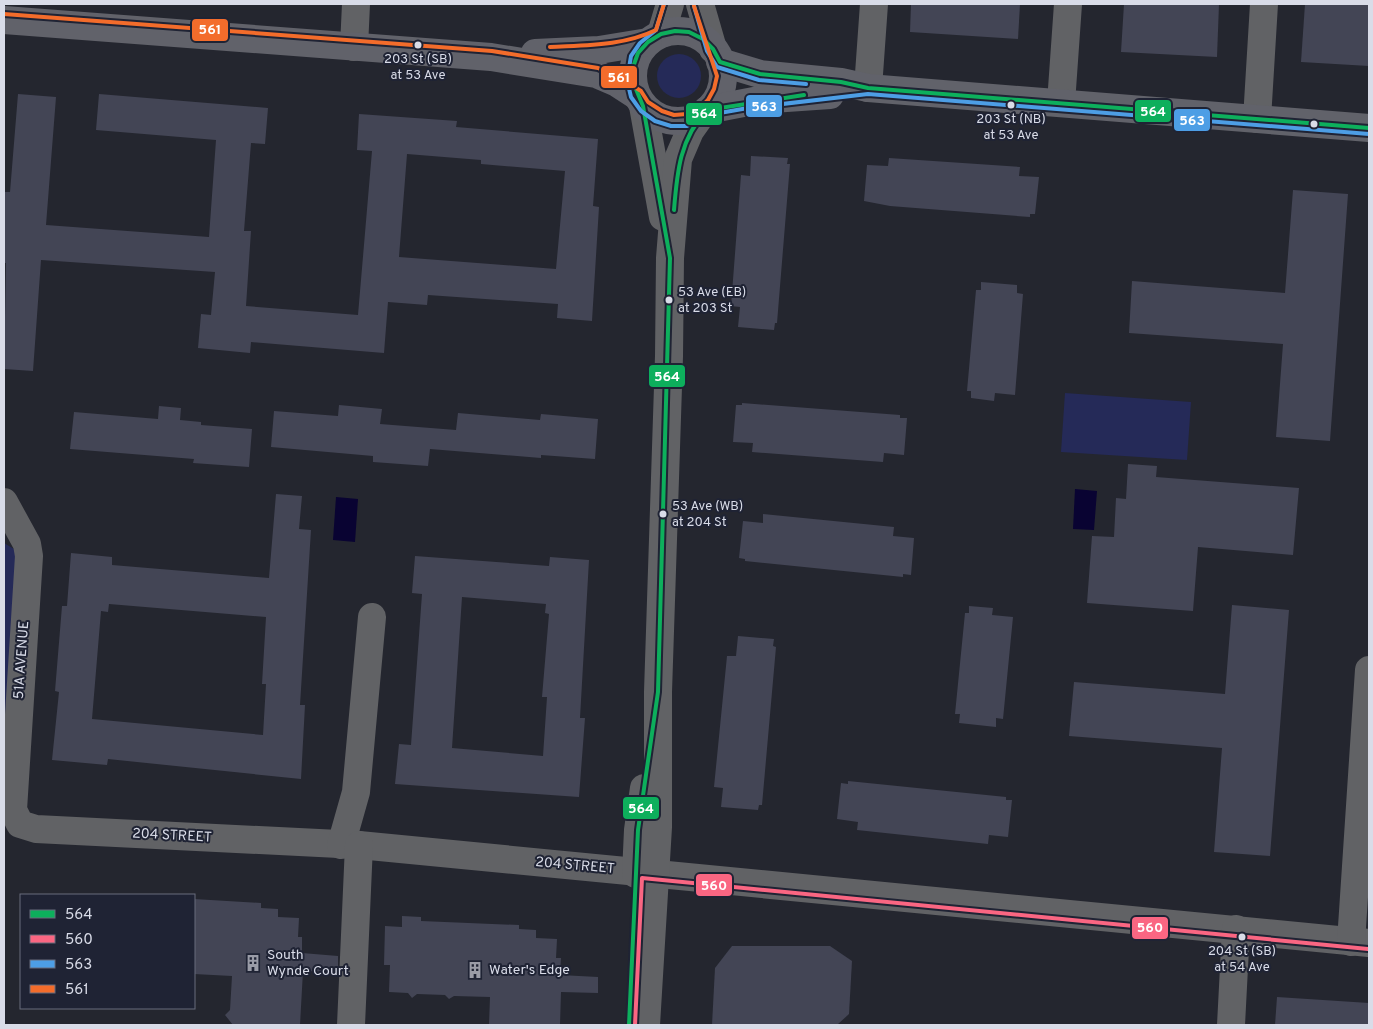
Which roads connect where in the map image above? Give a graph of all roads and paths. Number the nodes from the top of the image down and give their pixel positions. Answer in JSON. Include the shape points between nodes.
{"nodes":[{"id":1,"x":356,"y":4,"type":"edge"},
{"id":2,"x":670,"y":4,"type":"edge"},
{"id":3,"x":700,"y":4,"type":"edge"},
{"id":4,"x":874,"y":4,"type":"edge"},
{"id":5,"x":1068,"y":4,"type":"edge"},
{"id":6,"x":1264,"y":4,"type":"edge"},
{"id":7,"x":4,"y":20,"type":"edge"},
{"id":8,"x":654,"y":38,"type":"junction"},
{"id":9,"x":354,"y":47,"type":"junction"},
{"id":10,"x":717,"y":55,"type":"junction"},
{"id":11,"x":491,"y":57,"type":"junction"},
{"id":12,"x":868,"y":88,"type":"junction"},
{"id":13,"x":640,"y":101,"type":"junction"},
{"id":14,"x":1061,"y":103,"type":"junction"},
{"id":15,"x":704,"y":112,"type":"junction"},
{"id":16,"x":1257,"y":119,"type":"junction"},
{"id":17,"x":1369,"y":128,"type":"edge"},
{"id":18,"x":670,"y":258,"type":"junction"},
{"id":19,"x":4,"y":502,"type":"edge"},
{"id":20,"x":372,"y":618,"type":"dead end"},
{"id":21,"x":1369,"y":670,"type":"edge"},
{"id":22,"x":658,"y":692,"type":"junction"},
{"id":23,"x":20,"y":824,"type":"joint"},
{"id":24,"x":350,"y":845,"type":"junction"},
{"id":25,"x":646,"y":872,"type":"junction"},
{"id":26,"x":1236,"y":929,"type":"junction"},
{"id":27,"x":1360,"y":942,"type":"edge"},
{"id":28,"x":351,"y":1025,"type":"edge"},
{"id":29,"x":629,"y":1025,"type":"edge"},
{"id":30,"x":646,"y":1025,"type":"edge"},
{"id":31,"x":1231,"y":1025,"type":"edge"}],
"edges":[{"from":1,"to":9,"type":"street"},
{"from":2,"to":8,"type":"street"},
{"from":3,"to":10,"type":"street"},
{"from":4,"to":12,"type":"street"},
{"from":5,"to":14,"type":"street"},
{"from":6,"to":16,"type":"street"},
{"from":7,"to":9,"type":"main road"},
{"from":8,"to":10,"type":"main road","via":[[675,31],[690,32],[703,38]]},
{"from":8,"to":11,"type":"main road","via":[[599,50]]},
{"from":8,"to":13,"type":"main road","via":[[638,53],[633,67],[633,82]]},
{"from":9,"to":11,"type":"main road"},
{"from":10,"to":12,"type":"main road","via":[[760,74]]},
{"from":10,"to":15,"type":"main road","via":[[723,76],[720,91]]},
{"from":11,"to":13,"type":"main road","via":[[596,74],[617,83]]},
{"from":12,"to":14,"type":"main road"},
{"from":12,"to":15,"type":"main road","via":[[842,94],[801,95]]},
{"from":13,"to":15,"type":"main road","via":[[659,117],[673,121],[688,120]]},
{"from":13,"to":18,"type":"street"},
{"from":14,"to":16,"type":"main road"},
{"from":15,"to":18,"type":"street","via":[[690,131],[678,159]]},
{"from":16,"to":17,"type":"main road"},
{"from":18,"to":22,"type":"street"},
{"from":19,"to":23,"type":"street","name":"51A AVENUE","via":[[27,544],[29,556],[13,797],[13,810]]},
{"from":20,"to":24,"type":"street"},
{"from":21,"to":27,"type":"street"},
{"from":22,"to":25,"type":"street","via":[[658,827]]},
{"from":22,"to":25,"type":"street","via":[[638,830]]},
{"from":23,"to":24,"type":"street","name":"204 STREET","via":[[36,830]]},
{"from":24,"to":25,"type":"street","name":"204 STREET"},
{"from":24,"to":28,"type":"street"},
{"from":25,"to":26,"type":"street","name":"204 STREET"},
{"from":25,"to":29,"type":"street"},
{"from":25,"to":30,"type":"street"},
{"from":26,"to":27,"type":"street","name":"204 STREET"},
{"from":26,"to":31,"type":"street"}]}
